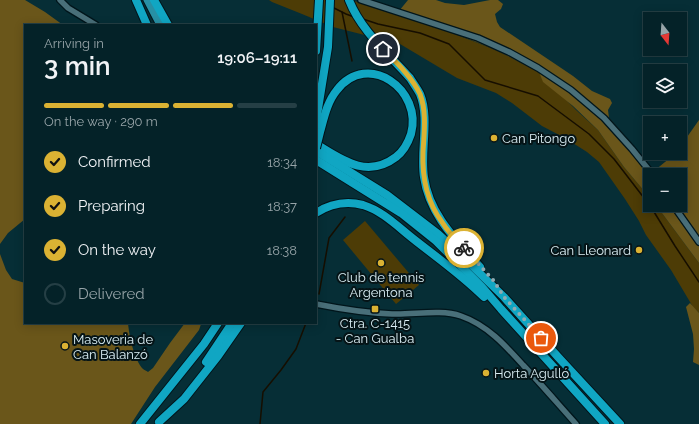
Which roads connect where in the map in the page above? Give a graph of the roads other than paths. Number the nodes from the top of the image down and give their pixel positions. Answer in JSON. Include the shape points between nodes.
{"nodes":[{"id":1,"x":60,"y":0,"type":"edge"},
{"id":2,"x":136,"y":0,"type":"edge"},
{"id":3,"x":147,"y":0,"type":"edge"},
{"id":4,"x":153,"y":0,"type":"edge"},
{"id":5,"x":319,"y":0,"type":"edge"},
{"id":6,"x":330,"y":0,"type":"edge"},
{"id":7,"x":349,"y":0,"type":"edge"},
{"id":8,"x":361,"y":0,"type":"edge"},
{"id":9,"x":94,"y":24,"type":"edge"},
{"id":10,"x":147,"y":24,"type":"edge"},
{"id":11,"x":159,"y":24,"type":"edge"},
{"id":12,"x":164,"y":24,"type":"edge"},
{"id":13,"x":167,"y":24,"type":"edge"},
{"id":14,"x":317,"y":33,"type":"edge"},
{"id":15,"x":317,"y":115,"type":"edge"},
{"id":16,"x":317,"y":144,"type":"edge"},
{"id":17,"x":317,"y":145,"type":"edge"},
{"id":18,"x":317,"y":153,"type":"edge"},
{"id":19,"x":317,"y":161,"type":"edge"},
{"id":20,"x":647,"y":168,"type":"edge"},
{"id":21,"x":317,"y":212,"type":"edge"},
{"id":22,"x":678,"y":212,"type":"edge"},
{"id":23,"x":699,"y":242,"type":"edge"},
{"id":24,"x":504,"y":297,"type":"junction"},
{"id":25,"x":317,"y":304,"type":"edge"},
{"id":26,"x":501,"y":309,"type":"junction"},
{"id":27,"x":211,"y":324,"type":"edge"},
{"id":28,"x":217,"y":324,"type":"edge"},
{"id":29,"x":231,"y":324,"type":"edge"},
{"id":30,"x":241,"y":324,"type":"edge"},
{"id":31,"x":158,"y":423,"type":"edge"},
{"id":32,"x":140,"y":424,"type":"edge"},
{"id":33,"x":576,"y":424,"type":"edge"},
{"id":34,"x":605,"y":424,"type":"edge"},
{"id":35,"x":620,"y":424,"type":"edge"}],
"edges":[{"from":1,"to":9,"type":"street"},
{"from":2,"to":10,"type":"highway"},
{"from":3,"to":11,"type":"main road"},
{"from":4,"to":12,"type":"highway"},
{"from":4,"to":13,"type":"highway"},
{"from":5,"to":14,"type":"highway"},
{"from":6,"to":15,"type":"highway","via":[[328,47]]},
{"from":7,"to":24,"type":"highway","via":[[365,28],[410,78],[420,95],[424,126],[424,177],[436,214],[448,231],[494,281]]},
{"from":8,"to":20,"type":"street","via":[[478,38],[538,68],[571,90],[604,118]]},
{"from":16,"to":17,"type":"highway","bridge":true,"via":[[330,101],[336,90],[355,76],[376,74],[386,78],[395,83],[408,100],[413,121],[410,139],[401,153],[385,165],[359,166]]},
{"from":18,"to":24,"type":"highway","via":[[387,195],[430,227]]},
{"from":19,"to":26,"type":"highway","via":[[377,197],[436,241]]},
{"from":21,"to":26,"type":"highway","via":[[335,204],[344,203],[376,210]]},
{"from":22,"to":23,"type":"street"},
{"from":24,"to":35,"type":"highway"},
{"from":25,"to":33,"type":"street","via":[[391,314],[448,314],[477,323],[509,350]]},
{"from":26,"to":34,"type":"highway"},
{"from":27,"to":32,"type":"highway"},
{"from":28,"to":32,"type":"highway"},
{"from":29,"to":31,"type":"highway","via":[[181,396]]},
{"from":30,"to":31,"type":"highway","via":[[184,399]]}]}
